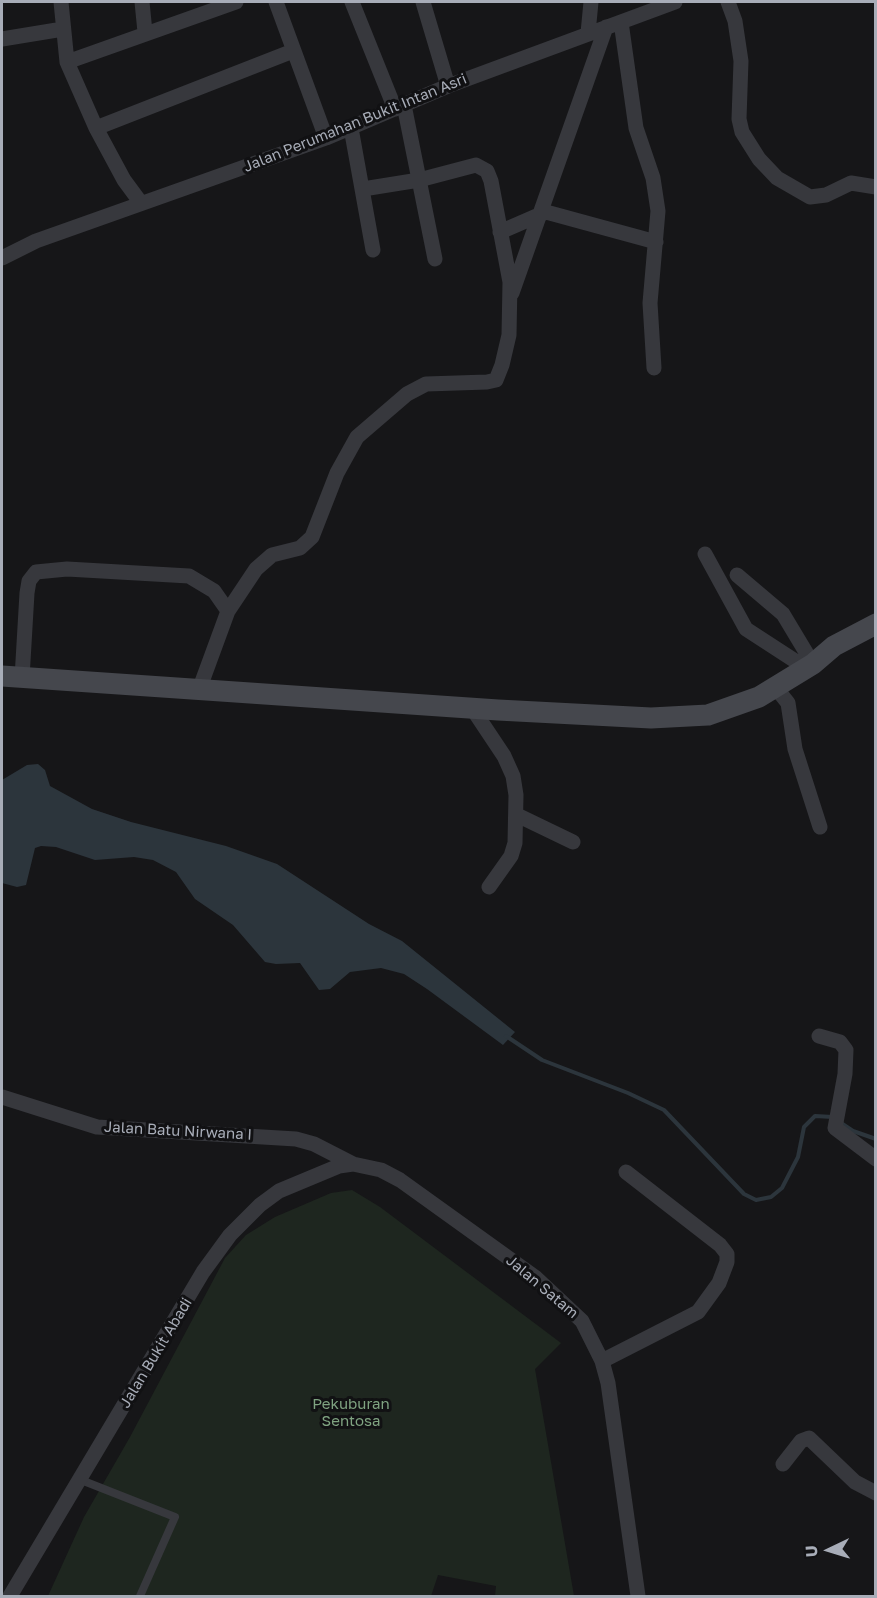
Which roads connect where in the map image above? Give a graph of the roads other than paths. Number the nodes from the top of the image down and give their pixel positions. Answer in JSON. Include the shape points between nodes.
{"nodes":[{"id":1,"x":61,"y":2,"type":"edge"},
{"id":2,"x":142,"y":2,"type":"edge"},
{"id":3,"x":236,"y":2,"type":"edge"},
{"id":4,"x":276,"y":2,"type":"edge"},
{"id":5,"x":352,"y":2,"type":"edge"},
{"id":6,"x":591,"y":2,"type":"edge"},
{"id":7,"x":675,"y":2,"type":"edge"},
{"id":8,"x":728,"y":2,"type":"edge"},
{"id":9,"x":427,"y":3,"type":"edge"},
{"id":10,"x":613,"y":25,"type":"junction"},
{"id":11,"x":63,"y":28,"type":"junction"},
{"id":12,"x":145,"y":32,"type":"junction"},
{"id":13,"x":588,"y":33,"type":"junction"},
{"id":14,"x":2,"y":39,"type":"edge"},
{"id":15,"x":293,"y":51,"type":"junction"},
{"id":16,"x":67,"y":62,"type":"junction"},
{"id":17,"x":448,"y":86,"type":"junction"},
{"id":18,"x":400,"y":107,"type":"junction"},
{"id":19,"x":96,"y":128,"type":"junction"},
{"id":20,"x":351,"y":128,"type":"junction"},
{"id":21,"x":326,"y":138,"type":"junction"},
{"id":22,"x":419,"y":180,"type":"junction"},
{"id":23,"x":876,"y":187,"type":"edge"},
{"id":24,"x":363,"y":189,"type":"junction"},
{"id":25,"x":141,"y":203,"type":"junction"},
{"id":26,"x":538,"y":215,"type":"junction"},
{"id":27,"x":500,"y":232,"type":"junction"},
{"id":28,"x":656,"y":242,"type":"junction"},
{"id":29,"x":373,"y":250,"type":"dead end"},
{"id":30,"x":2,"y":258,"type":"edge"},
{"id":31,"x":435,"y":259,"type":"dead end"},
{"id":32,"x":510,"y":301,"type":"junction"},
{"id":33,"x":654,"y":368,"type":"dead end"},
{"id":34,"x":705,"y":554,"type":"dead end"},
{"id":35,"x":737,"y":575,"type":"dead end"},
{"id":36,"x":228,"y":611,"type":"junction"},
{"id":37,"x":876,"y":624,"type":"edge"},
{"id":38,"x":809,"y":666,"type":"junction"},
{"id":39,"x":12,"y":677,"type":"edge"},
{"id":40,"x":199,"y":690,"type":"junction"},
{"id":41,"x":770,"y":690,"type":"junction"},
{"id":42,"x":472,"y":708,"type":"junction"},
{"id":43,"x":517,"y":815,"type":"junction"},
{"id":44,"x":820,"y":827,"type":"dead end"},
{"id":45,"x":573,"y":842,"type":"dead end"},
{"id":46,"x":489,"y":887,"type":"dead end"},
{"id":47,"x":819,"y":1036,"type":"dead end"},
{"id":48,"x":2,"y":1097,"type":"edge"},
{"id":49,"x":876,"y":1159,"type":"edge"},
{"id":50,"x":353,"y":1164,"type":"junction"},
{"id":51,"x":626,"y":1172,"type":"dead end"},
{"id":52,"x":602,"y":1361,"type":"junction"},
{"id":53,"x":783,"y":1464,"type":"dead end"},
{"id":54,"x":81,"y":1480,"type":"junction"},
{"id":55,"x":876,"y":1493,"type":"edge"},
{"id":56,"x":2,"y":1591,"type":"edge"},
{"id":57,"x":10,"y":1596,"type":"edge"},
{"id":58,"x":140,"y":1596,"type":"edge"},
{"id":59,"x":638,"y":1596,"type":"edge"}],
"edges":[{"from":1,"to":11,"type":"street"},
{"from":2,"to":12,"type":"street"},
{"from":3,"to":12,"type":"street"},
{"from":4,"to":15,"type":"street"},
{"from":5,"to":18,"type":"street"},
{"from":6,"to":13,"type":"street"},
{"from":7,"to":10,"type":"street","name":"Jalan Perumahan Bukit Intan Asri"},
{"from":8,"to":23,"type":"street","via":[[741,61],[739,119],[742,132],[759,159],[777,178],[810,197],[826,195],[851,183]]},
{"from":9,"to":17,"type":"street"},
{"from":10,"to":13,"type":"street","name":"Jalan Perumahan Bukit Intan Asri"},
{"from":10,"to":26,"type":"street"},
{"from":10,"to":28,"type":"street","via":[[636,128],[657,196]]},
{"from":11,"to":14,"type":"street"},
{"from":11,"to":16,"type":"street"},
{"from":12,"to":16,"type":"street"},
{"from":13,"to":17,"type":"street","name":"Jalan Perumahan Bukit Intan Asri"},
{"from":15,"to":19,"type":"street"},
{"from":15,"to":21,"type":"street"},
{"from":16,"to":19,"type":"street"},
{"from":17,"to":18,"type":"street","name":"Jalan Perumahan Bukit Intan Asri"},
{"from":18,"to":20,"type":"street","name":"Jalan Perumahan Bukit Intan Asri"},
{"from":18,"to":22,"type":"street"},
{"from":19,"to":25,"type":"street"},
{"from":20,"to":21,"type":"street","name":"Jalan Perumahan Bukit Intan Asri"},
{"from":20,"to":24,"type":"street"},
{"from":21,"to":25,"type":"street","name":"Jalan Perumahan Bukit Intan Asri"},
{"from":22,"to":24,"type":"street"},
{"from":22,"to":27,"type":"street","via":[[476,165],[484,168],[491,181]]},
{"from":22,"to":31,"type":"street"},
{"from":24,"to":29,"type":"street"},
{"from":25,"to":30,"type":"street","name":"Jalan Perumahan Bukit Intan Asri","via":[[36,241]]},
{"from":26,"to":27,"type":"street"},
{"from":26,"to":28,"type":"street","via":[[550,212]]},
{"from":26,"to":32,"type":"street"},
{"from":27,"to":32,"type":"street"},
{"from":28,"to":33,"type":"street","via":[[650,303]]},
{"from":32,"to":36,"type":"street","via":[[509,335],[496,380],[426,384],[406,394],[357,437],[337,473],[312,537],[300,548],[272,555],[256,569]]},
{"from":34,"to":38,"type":"street","via":[[746,629]]},
{"from":35,"to":38,"type":"street","via":[[783,614]]},
{"from":36,"to":39,"type":"street","via":[[214,591],[189,576],[67,569],[36,572],[29,581]]},
{"from":36,"to":40,"type":"street"},
{"from":37,"to":38,"type":"street","via":[[834,646]]},
{"from":38,"to":41,"type":"street"},
{"from":39,"to":40,"type":"street"},
{"from":40,"to":42,"type":"street"},
{"from":41,"to":42,"type":"street","via":[[708,715],[651,718]]},
{"from":41,"to":44,"type":"street","via":[[780,693],[789,703],[795,749]]},
{"from":42,"to":43,"type":"street","via":[[513,776]]},
{"from":43,"to":45,"type":"street"},
{"from":43,"to":46,"type":"street","via":[[511,856]]},
{"from":47,"to":49,"type":"street","via":[[845,1047],[845,1074],[837,1116],[840,1133]]},
{"from":48,"to":50,"type":"street","name":"Jalan Batu Nirwana I","via":[[97,1127],[296,1139]]},
{"from":50,"to":52,"type":"street","name":"Jalan Satam","via":[[381,1170],[400,1180],[535,1277],[582,1321]]},
{"from":50,"to":54,"type":"street","name":"Jalan Bukit Abadi","via":[[279,1191],[230,1235],[203,1272]]},
{"from":51,"to":52,"type":"street","via":[[720,1245],[727,1254],[727,1262],[719,1283],[698,1312]]},
{"from":52,"to":59,"type":"street","name":"Jalan Satam","via":[[609,1383]]},
{"from":53,"to":55,"type":"street","via":[[801,1442],[810,1438],[855,1482]]},
{"from":54,"to":57,"type":"street","name":"Jalan Bukit Abadi"},
{"from":54,"to":58,"type":"lane","via":[[175,1517]]},
{"from":56,"to":57,"type":"street"}]}
